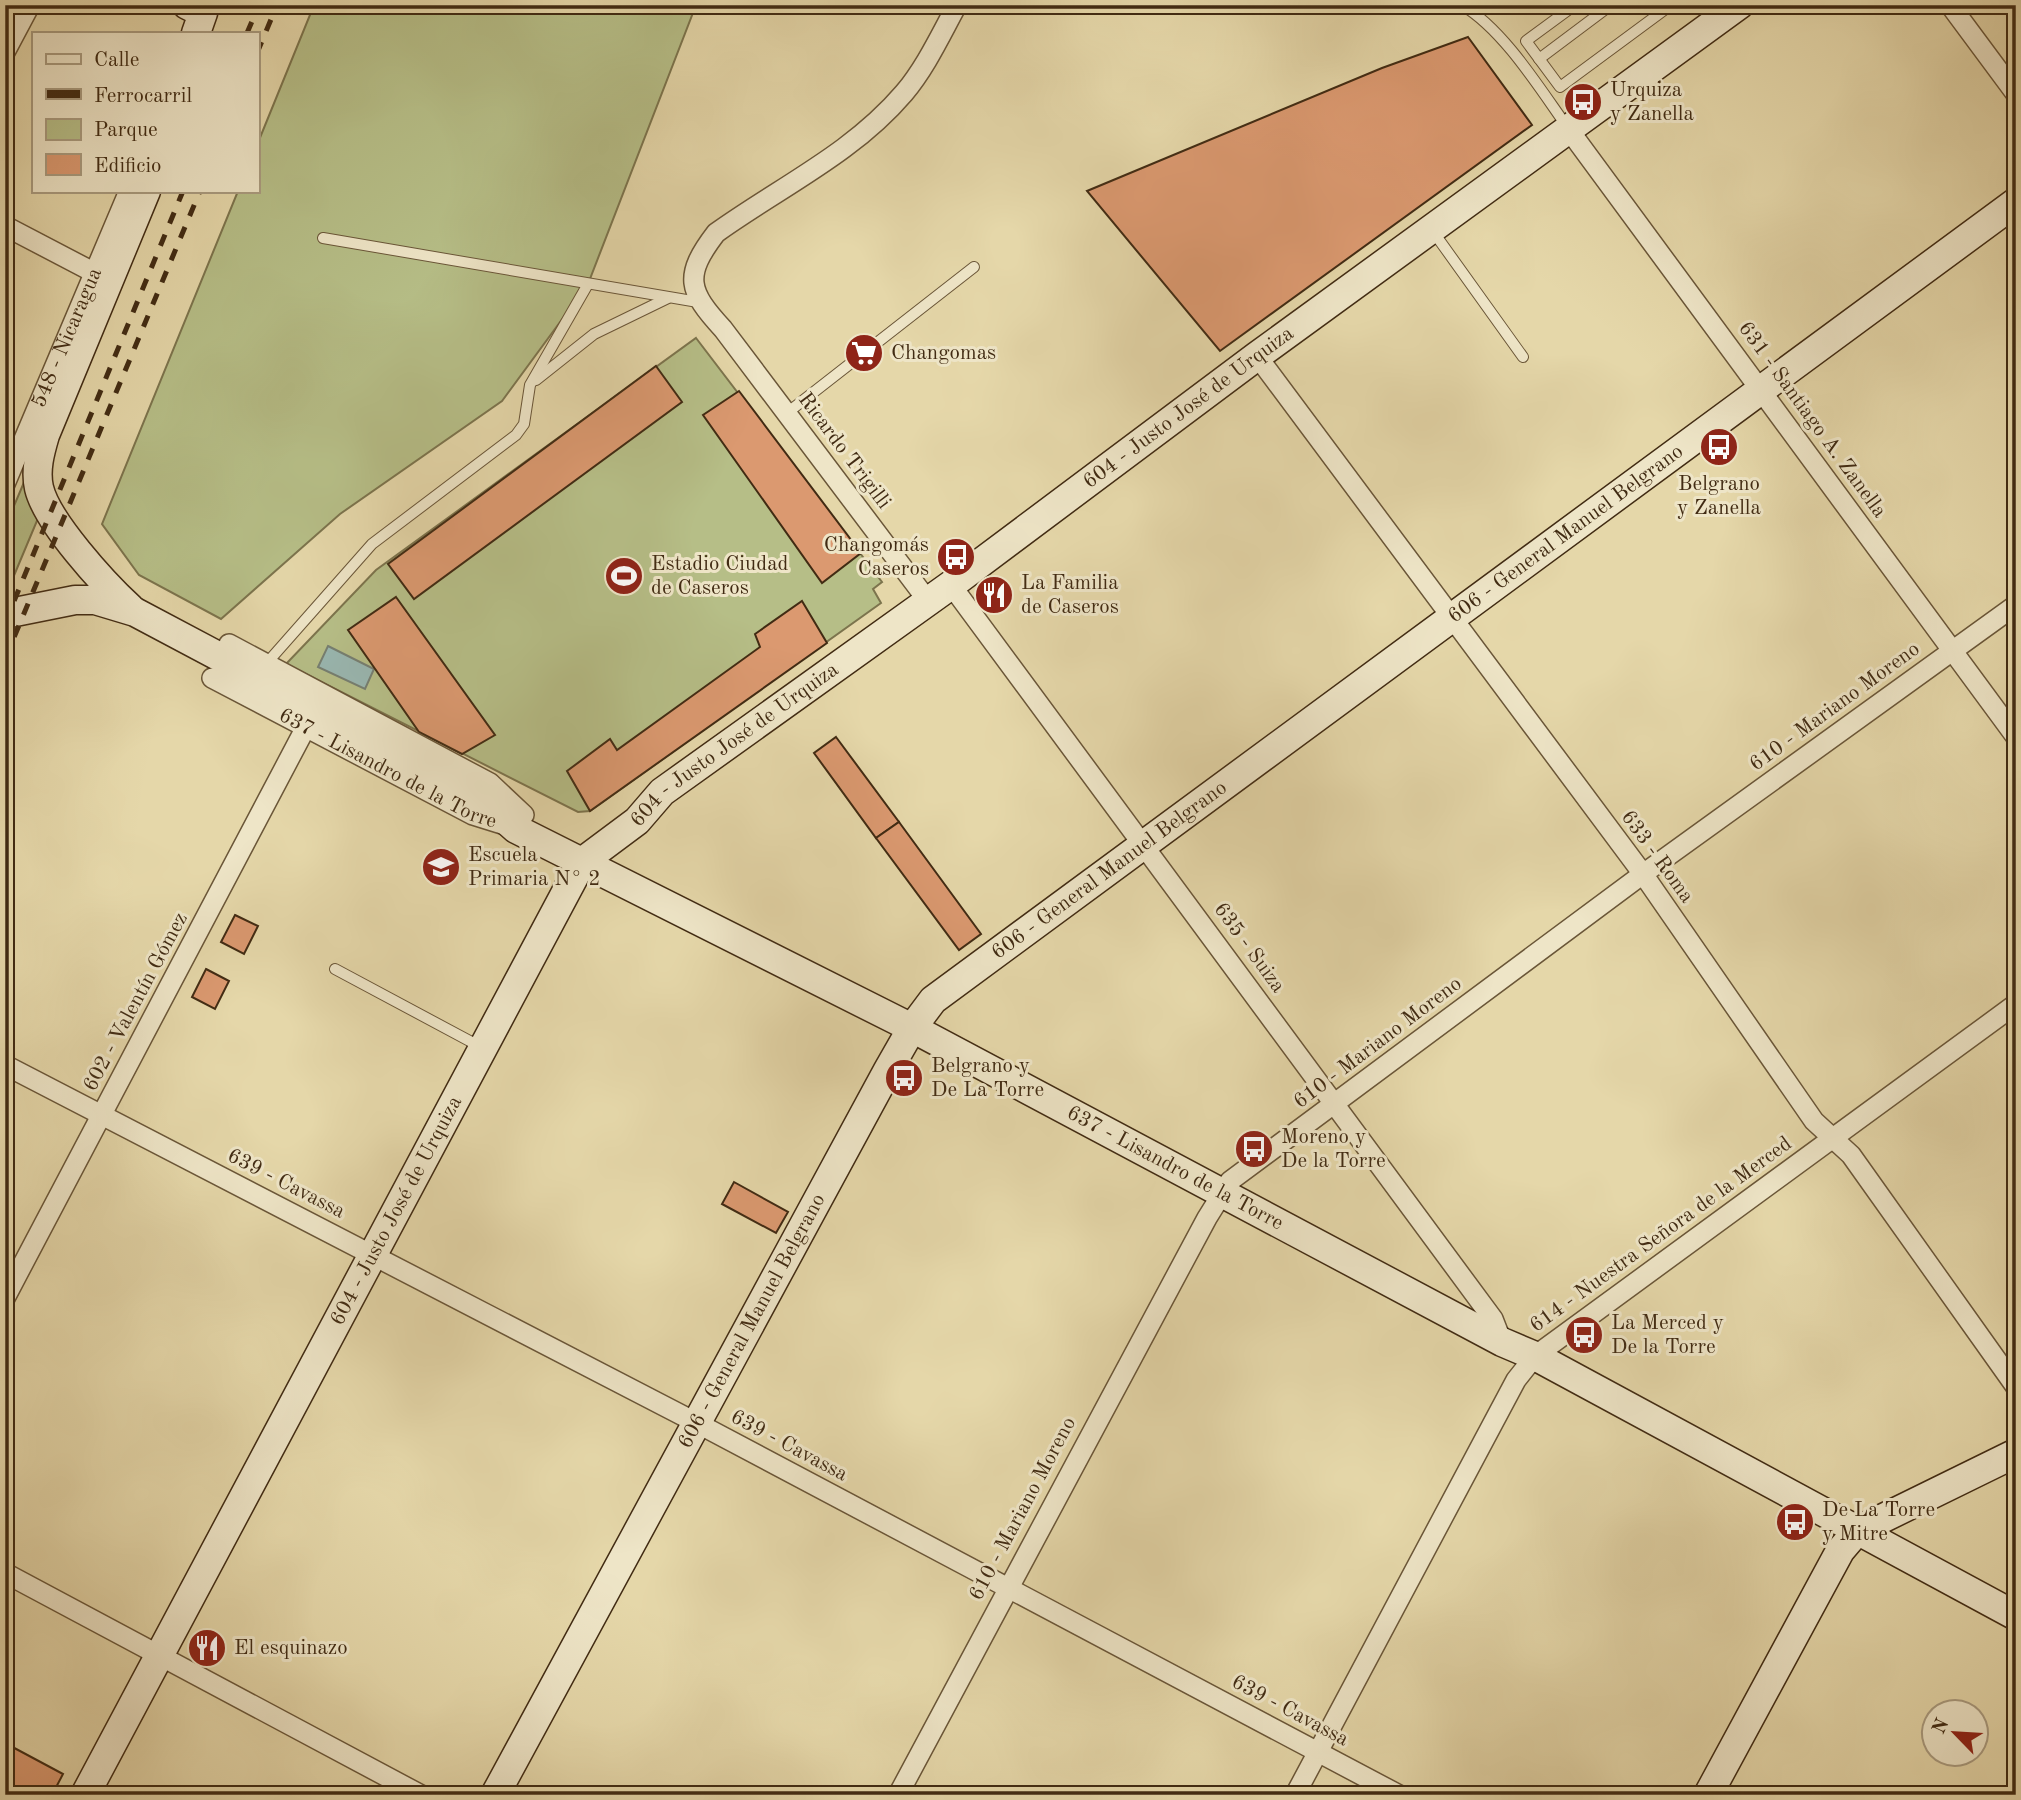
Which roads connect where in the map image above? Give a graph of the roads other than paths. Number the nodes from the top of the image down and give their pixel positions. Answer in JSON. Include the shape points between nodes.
{"nodes":[{"id":1,"x":30,"y":5,"type":"edge"},
{"id":2,"x":957,"y":5,"type":"edge"},
{"id":3,"x":1462,"y":5,"type":"edge"},
{"id":4,"x":1575,"y":5,"type":"edge"},
{"id":5,"x":1611,"y":5,"type":"edge"},
{"id":6,"x":1671,"y":5,"type":"edge"},
{"id":7,"x":1950,"y":5,"type":"edge"},
{"id":8,"x":1724,"y":13,"type":"edge"},
{"id":9,"x":5,"y":52,"type":"edge"},
{"id":10,"x":1540,"y":60,"type":"junction"},
{"id":11,"x":1527,"y":73,"type":"junction"},
{"id":12,"x":2016,"y":94,"type":"edge"},
{"id":13,"x":1569,"y":130,"type":"junction"},
{"id":14,"x":129,"y":192,"type":"edge"},
{"id":15,"x":146,"y":192,"type":"edge"},
{"id":16,"x":2016,"y":202,"type":"edge"},
{"id":17,"x":5,"y":226,"type":"edge"},
{"id":18,"x":1432,"y":230,"type":"junction"},
{"id":19,"x":323,"y":238,"type":"dead end"},
{"id":20,"x":974,"y":267,"type":"dead end"},
{"id":21,"x":95,"y":273,"type":"junction"},
{"id":22,"x":588,"y":284,"type":"junction"},
{"id":23,"x":668,"y":298,"type":"junction"},
{"id":24,"x":698,"y":302,"type":"junction"},
{"id":25,"x":1257,"y":356,"type":"junction"},
{"id":26,"x":1523,"y":358,"type":"dead end"},
{"id":27,"x":530,"y":384,"type":"junction"},
{"id":28,"x":1761,"y":389,"type":"junction"},
{"id":29,"x":787,"y":413,"type":"junction"},
{"id":30,"x":5,"y":484,"type":"edge"},
{"id":31,"x":939,"y":593,"type":"junction"},
{"id":32,"x":2016,"y":605,"type":"edge"},
{"id":33,"x":135,"y":612,"type":"junction"},
{"id":34,"x":5,"y":614,"type":"edge"},
{"id":35,"x":1450,"y":617,"type":"junction"},
{"id":36,"x":229,"y":644,"type":"dead end"},
{"id":37,"x":1953,"y":649,"type":"junction"},
{"id":38,"x":265,"y":664,"type":"junction"},
{"id":39,"x":212,"y":678,"type":"dead end"},
{"id":40,"x":306,"y":727,"type":"junction"},
{"id":41,"x":2016,"y":737,"type":"edge"},
{"id":42,"x":662,"y":792,"type":"junction"},
{"id":43,"x":520,"y":822,"type":"junction"},
{"id":44,"x":1144,"y":843,"type":"junction"},
{"id":45,"x":582,"y":862,"type":"junction"},
{"id":46,"x":1643,"y":874,"type":"junction"},
{"id":47,"x":335,"y":969,"type":"dead end"},
{"id":48,"x":2016,"y":1004,"type":"edge"},
{"id":49,"x":912,"y":1028,"type":"junction"},
{"id":50,"x":483,"y":1048,"type":"junction"},
{"id":51,"x":5,"y":1065,"type":"edge"},
{"id":52,"x":1335,"y":1104,"type":"junction"},
{"id":53,"x":103,"y":1115,"type":"junction"},
{"id":54,"x":1832,"y":1138,"type":"junction"},
{"id":55,"x":1222,"y":1193,"type":"junction"},
{"id":56,"x":373,"y":1255,"type":"junction"},
{"id":57,"x":5,"y":1298,"type":"edge"},
{"id":58,"x":1502,"y":1342,"type":"junction"},
{"id":59,"x":1535,"y":1356,"type":"junction"},
{"id":60,"x":2016,"y":1387,"type":"edge"},
{"id":61,"x":695,"y":1422,"type":"junction"},
{"id":62,"x":2016,"y":1453,"type":"edge"},
{"id":63,"x":1857,"y":1531,"type":"junction"},
{"id":64,"x":5,"y":1573,"type":"edge"},
{"id":65,"x":1006,"y":1587,"type":"junction"},
{"id":66,"x":2016,"y":1616,"type":"edge"},
{"id":67,"x":160,"y":1654,"type":"junction"},
{"id":68,"x":1318,"y":1751,"type":"junction"},
{"id":69,"x":85,"y":1795,"type":"edge"},
{"id":70,"x":421,"y":1795,"type":"edge"},
{"id":71,"x":495,"y":1795,"type":"edge"},
{"id":72,"x":898,"y":1795,"type":"edge"},
{"id":73,"x":1295,"y":1795,"type":"edge"},
{"id":74,"x":1399,"y":1795,"type":"edge"},
{"id":75,"x":1708,"y":1795,"type":"edge"}],
"edges":[{"from":1,"to":9,"type":"street"},
{"from":2,"to":24,"type":"street","via":[[907,90],[879,120],[851,145],[716,233],[693,279]]},
{"from":3,"to":11,"type":"lane","via":[[1478,15]]},
{"from":4,"to":10,"type":"lane","via":[[1527,41]]},
{"from":5,"to":10,"type":"lane"},
{"from":6,"to":10,"type":"lane","via":[[1560,87]]},
{"from":7,"to":12,"type":"street"},
{"from":8,"to":13,"type":"street","name":"604 - Justo José de Urquiza"},
{"from":10,"to":11,"type":"lane"},
{"from":11,"to":13,"type":"lane"},
{"from":13,"to":18,"type":"street","name":"604 - Justo José de Urquiza"},
{"from":13,"to":28,"type":"street","name":"631 - Santiago A. Zanella"},
{"from":14,"to":21,"type":"street","name":"548 - Nicaragua"},
{"from":15,"to":33,"type":"street","via":[[44,435],[37,475],[42,500],[88,565]]},
{"from":16,"to":28,"type":"street","name":"606 - General Manuel Belgrano"},
{"from":17,"to":21,"type":"street"},
{"from":18,"to":25,"type":"street","name":"604 - Justo José de Urquiza"},
{"from":18,"to":26,"type":"lane"},
{"from":19,"to":22,"type":"lane"},
{"from":20,"to":29,"type":"lane"},
{"from":21,"to":30,"type":"street","name":"548 - Nicaragua"},
{"from":22,"to":23,"type":"lane"},
{"from":22,"to":27,"type":"lane"},
{"from":23,"to":24,"type":"lane"},
{"from":23,"to":27,"type":"lane","via":[[594,334]]},
{"from":24,"to":29,"type":"street","name":"Ricardo Trigilli"},
{"from":25,"to":31,"type":"street","name":"604 - Justo José de Urquiza"},
{"from":25,"to":35,"type":"street","name":"633 - Roma"},
{"from":27,"to":38,"type":"lane","via":[[524,424],[516,435],[372,544]]},
{"from":28,"to":35,"type":"street","name":"606 - General Manuel Belgrano"},
{"from":28,"to":37,"type":"street","name":"631 - Santiago A. Zanella"},
{"from":29,"to":31,"type":"street","name":"Ricardo Trigilli"},
{"from":31,"to":42,"type":"street","name":"604 - Justo José de Urquiza"},
{"from":31,"to":44,"type":"street","name":"635 - Suiza"},
{"from":32,"to":37,"type":"street","name":"610 - Mariano Moreno"},
{"from":33,"to":34,"type":"street","via":[[94,600],[75,600]]},
{"from":33,"to":43,"type":"street"},
{"from":35,"to":44,"type":"street","name":"606 - General Manuel Belgrano"},
{"from":35,"to":46,"type":"street","name":"633 - Roma"},
{"from":36,"to":38,"type":"street","name":"637 - Lisandro de la Torre"},
{"from":37,"to":41,"type":"street","name":"631 - Santiago A. Zanella"},
{"from":37,"to":46,"type":"street","name":"610 - Mariano Moreno"},
{"from":38,"to":43,"type":"street","name":"637 - Lisandro de la Torre","via":[[490,783]]},
{"from":39,"to":40,"type":"street","name":"637 - Lisandro de la Torre"},
{"from":40,"to":43,"type":"street","name":"637 - Lisandro de la Torre","via":[[473,815]]},
{"from":40,"to":53,"type":"street","name":"602 - Valentín Gómez"},
{"from":42,"to":43,"type":"street","via":[[581,836]]},
{"from":42,"to":45,"type":"street","name":"604 - Justo José de Urquiza","via":[[637,821]]},
{"from":43,"to":45,"type":"street","name":"637 - Lisandro de la Torre"},
{"from":44,"to":49,"type":"street","name":"606 - General Manuel Belgrano","via":[[933,1000]]},
{"from":44,"to":52,"type":"street","name":"635 - Suiza"},
{"from":45,"to":49,"type":"street","name":"637 - Lisandro de la Torre"},
{"from":45,"to":50,"type":"street","name":"604 - Justo José de Urquiza"},
{"from":46,"to":52,"type":"street","name":"610 - Mariano Moreno"},
{"from":46,"to":54,"type":"street","name":"633 - Roma","via":[[1814,1121]]},
{"from":47,"to":50,"type":"lane"},
{"from":48,"to":54,"type":"street","name":"614 - Nuestra Señora de la Merced"},
{"from":49,"to":55,"type":"street","name":"637 - Lisandro de la Torre"},
{"from":49,"to":61,"type":"street","name":"606 - General Manuel Belgrano"},
{"from":50,"to":56,"type":"street","name":"604 - Justo José de Urquiza"},
{"from":51,"to":53,"type":"street","name":"639 - Cavassa"},
{"from":52,"to":55,"type":"street","name":"610 - Mariano Moreno","via":[[1230,1181]]},
{"from":52,"to":58,"type":"street","name":"635 - Suiza","via":[[1493,1319]]},
{"from":53,"to":56,"type":"street","name":"639 - Cavassa"},
{"from":53,"to":57,"type":"street","name":"602 - Valentín Gómez"},
{"from":54,"to":59,"type":"street","name":"614 - Nuestra Señora de la Merced"},
{"from":54,"to":60,"type":"street","name":"633 - Roma","via":[[1851,1155]]},
{"from":55,"to":58,"type":"street","name":"637 - Lisandro de la Torre"},
{"from":55,"to":65,"type":"street","name":"610 - Mariano Moreno"},
{"from":56,"to":61,"type":"street","name":"639 - Cavassa"},
{"from":56,"to":67,"type":"street","name":"604 - Justo José de Urquiza"},
{"from":58,"to":59,"type":"street","name":"637 - Lisandro de la Torre"},
{"from":59,"to":63,"type":"street","name":"637 - Lisandro de la Torre"},
{"from":59,"to":68,"type":"street","name":"614 - Nuestra Señora de la Merced","via":[[1516,1380]]},
{"from":61,"to":65,"type":"street","name":"639 - Cavassa"},
{"from":61,"to":71,"type":"street","name":"606 - General Manuel Belgrano"},
{"from":62,"to":63,"type":"street"},
{"from":63,"to":66,"type":"street","name":"637 - Lisandro de la Torre"},
{"from":63,"to":75,"type":"street","via":[[1840,1551]]},
{"from":64,"to":67,"type":"street"},
{"from":65,"to":68,"type":"street","name":"639 - Cavassa"},
{"from":65,"to":72,"type":"street","name":"610 - Mariano Moreno"},
{"from":67,"to":69,"type":"street","name":"604 - Justo José de Urquiza"},
{"from":67,"to":70,"type":"street"},
{"from":68,"to":73,"type":"street","name":"614 - Nuestra Señora de la Merced"},
{"from":68,"to":74,"type":"street","name":"639 - Cavassa"}]}
